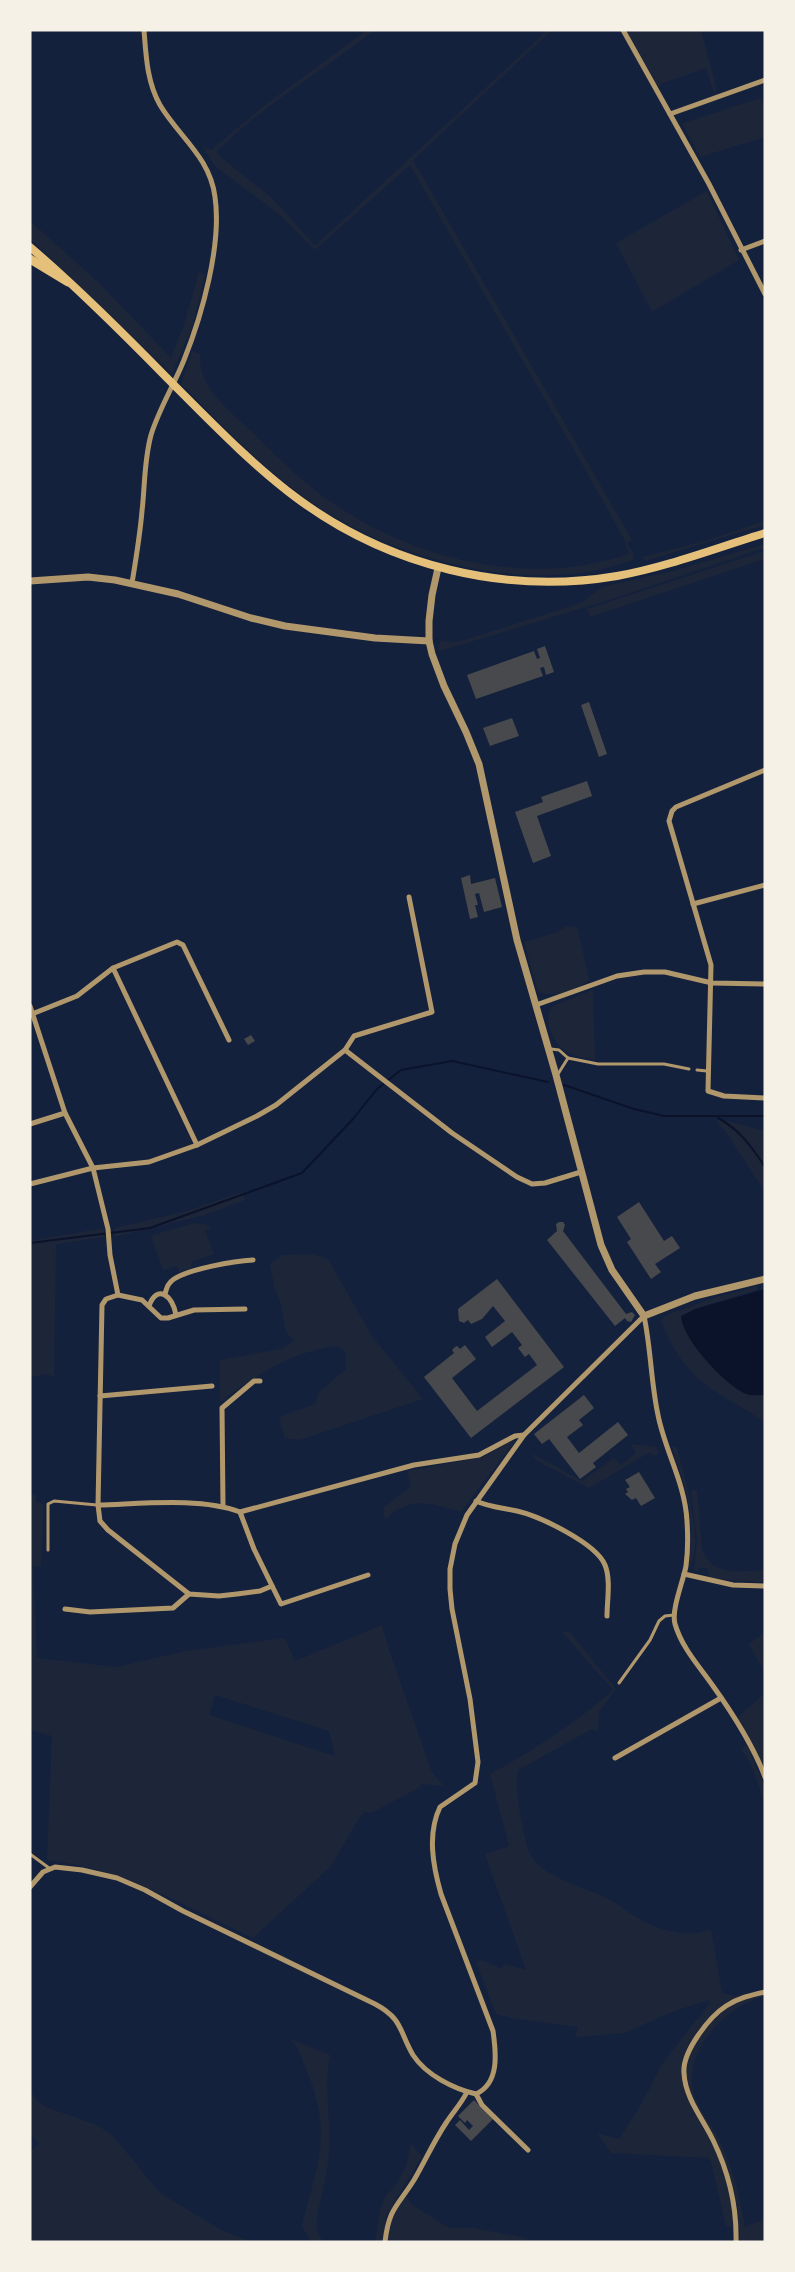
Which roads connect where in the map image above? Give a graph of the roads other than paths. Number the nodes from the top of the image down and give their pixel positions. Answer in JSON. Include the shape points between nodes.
{"nodes":[{"id":1,"x":144,"y":30,"type":"edge"},
{"id":2,"x":623,"y":30,"type":"edge"},
{"id":3,"x":765,"y":80,"type":"edge"},
{"id":4,"x":670,"y":114,"type":"junction"},
{"id":5,"x":765,"y":242,"type":"edge"},
{"id":6,"x":30,"y":247,"type":"edge"},
{"id":7,"x":741,"y":250,"type":"junction"},
{"id":8,"x":30,"y":259,"type":"edge"},
{"id":9,"x":68,"y":282,"type":"junction"},
{"id":10,"x":765,"y":294,"type":"edge"},
{"id":11,"x":765,"y":533,"type":"edge"},
{"id":12,"x":438,"y":568,"type":"junction"},
{"id":13,"x":30,"y":581,"type":"edge"},
{"id":14,"x":132,"y":583,"type":"junction"},
{"id":15,"x":429,"y":641,"type":"junction"},
{"id":16,"x":765,"y":770,"type":"edge"},
{"id":17,"x":765,"y":885,"type":"edge"},
{"id":18,"x":409,"y":897,"type":"dead end"},
{"id":19,"x":693,"y":904,"type":"junction"},
{"id":20,"x":113,"y":968,"type":"junction"},
{"id":21,"x":712,"y":983,"type":"junction"},
{"id":22,"x":765,"y":984,"type":"edge"},
{"id":23,"x":536,"y":1005,"type":"junction"},
{"id":24,"x":30,"y":1006,"type":"edge"},
{"id":25,"x":32,"y":1014,"type":"edge"},
{"id":26,"x":229,"y":1040,"type":"dead end"},
{"id":27,"x":549,"y":1048,"type":"junction"},
{"id":28,"x":345,"y":1050,"type":"junction"},
{"id":29,"x":568,"y":1058,"type":"junction"},
{"id":30,"x":689,"y":1069,"type":"dead end"},
{"id":31,"x":697,"y":1070,"type":"dead end"},
{"id":32,"x":707,"y":1071,"type":"junction"},
{"id":33,"x":556,"y":1075,"type":"junction"},
{"id":34,"x":765,"y":1098,"type":"edge"},
{"id":35,"x":65,"y":1113,"type":"junction"},
{"id":36,"x":30,"y":1124,"type":"edge"},
{"id":37,"x":197,"y":1145,"type":"junction"},
{"id":38,"x":93,"y":1168,"type":"junction"},
{"id":39,"x":581,"y":1172,"type":"junction"},
{"id":40,"x":30,"y":1184,"type":"edge"},
{"id":41,"x":253,"y":1260,"type":"dead end"},
{"id":42,"x":765,"y":1280,"type":"edge"},
{"id":43,"x":165,"y":1294,"type":"junction"},
{"id":44,"x":118,"y":1295,"type":"junction"},
{"id":45,"x":149,"y":1306,"type":"junction"},
{"id":46,"x":245,"y":1309,"type":"dead end"},
{"id":47,"x":176,"y":1314,"type":"junction"},
{"id":48,"x":644,"y":1316,"type":"junction"},
{"id":49,"x":260,"y":1381,"type":"dead end"},
{"id":50,"x":212,"y":1386,"type":"dead end"},
{"id":51,"x":100,"y":1396,"type":"junction"},
{"id":52,"x":524,"y":1435,"type":"junction"},
{"id":53,"x":476,"y":1501,"type":"junction"},
{"id":54,"x":98,"y":1505,"type":"junction"},
{"id":55,"x":223,"y":1506,"type":"junction"},
{"id":56,"x":240,"y":1512,"type":"junction"},
{"id":57,"x":48,"y":1550,"type":"dead end"},
{"id":58,"x":684,"y":1574,"type":"junction"},
{"id":59,"x":368,"y":1575,"type":"dead end"},
{"id":60,"x":272,"y":1586,"type":"junction"},
{"id":61,"x":765,"y":1586,"type":"edge"},
{"id":62,"x":189,"y":1594,"type":"junction"},
{"id":63,"x":65,"y":1609,"type":"dead end"},
{"id":64,"x":674,"y":1615,"type":"junction"},
{"id":65,"x":607,"y":1616,"type":"dead end"},
{"id":66,"x":619,"y":1683,"type":"dead end"},
{"id":67,"x":721,"y":1698,"type":"junction"},
{"id":68,"x":615,"y":1758,"type":"dead end"},
{"id":69,"x":765,"y":1777,"type":"edge"},
{"id":70,"x":30,"y":1854,"type":"edge"},
{"id":71,"x":49,"y":1868,"type":"junction"},
{"id":72,"x":30,"y":1887,"type":"edge"},
{"id":73,"x":765,"y":1992,"type":"edge"},
{"id":74,"x":467,"y":2092,"type":"junction"},
{"id":75,"x":476,"y":2094,"type":"junction"},
{"id":76,"x":528,"y":2150,"type":"dead end"},
{"id":77,"x":385,"y":2242,"type":"edge"},
{"id":78,"x":736,"y":2242,"type":"edge"}],
"edges":[{"from":1,"to":14,"type":"street","via":[[154,91],[168,117],[205,164],[215,198],[216,223],[201,313],[152,432]]},
{"from":2,"to":4,"type":"street"},
{"from":3,"to":4,"type":"street"},
{"from":4,"to":7,"type":"street"},
{"from":5,"to":7,"type":"street"},
{"from":6,"to":9,"type":"main road"},
{"from":7,"to":10,"type":"street"},
{"from":8,"to":9,"type":"highway"},
{"from":9,"to":12,"type":"main road","via":[[233,444],[298,499],[366,540]]},
{"from":11,"to":12,"type":"main road","via":[[642,570],[596,579],[508,580]]},
{"from":12,"to":15,"type":"street","via":[[430,608]]},
{"from":13,"to":14,"type":"street","via":[[88,577]]},
{"from":14,"to":15,"type":"street","via":[[285,626]]},
{"from":15,"to":23,"type":"street","via":[[478,764],[510,912]]},
{"from":16,"to":19,"type":"street","via":[[672,811],[669,828]]},
{"from":17,"to":19,"type":"street"},
{"from":18,"to":28,"type":"street","via":[[432,1012],[354,1036]]},
{"from":19,"to":21,"type":"street","via":[[711,965]]},
{"from":20,"to":25,"type":"street","via":[[77,996]]},
{"from":20,"to":26,"type":"street","via":[[180,943]]},
{"from":20,"to":37,"type":"street"},
{"from":21,"to":22,"type":"street"},
{"from":21,"to":23,"type":"street","via":[[665,972],[644,972],[618,976]]},
{"from":21,"to":32,"type":"street"},
{"from":23,"to":27,"type":"street"},
{"from":24,"to":25,"type":"street"},
{"from":25,"to":35,"type":"street"},
{"from":27,"to":29,"type":"lane"},
{"from":27,"to":33,"type":"street"},
{"from":28,"to":37,"type":"street","via":[[276,1105]]},
{"from":28,"to":39,"type":"street","via":[[452,1133],[532,1184]]},
{"from":29,"to":30,"type":"lane","via":[[598,1064],[664,1064]]},
{"from":29,"to":33,"type":"lane"},
{"from":31,"to":32,"type":"lane"},
{"from":32,"to":34,"type":"street","via":[[707,1087],[712,1093]]},
{"from":33,"to":39,"type":"street"},
{"from":35,"to":36,"type":"street"},
{"from":35,"to":38,"type":"street"},
{"from":37,"to":38,"type":"street","via":[[149,1162]]},
{"from":38,"to":40,"type":"street"},
{"from":38,"to":44,"type":"street"},
{"from":39,"to":48,"type":"street","via":[[609,1265]]},
{"from":41,"to":43,"type":"street","via":[[182,1275],[173,1279]]},
{"from":42,"to":48,"type":"street","via":[[695,1296]]},
{"from":43,"to":45,"type":"street","via":[[155,1296]]},
{"from":43,"to":47,"type":"street"},
{"from":44,"to":45,"type":"street","via":[[142,1300]]},
{"from":44,"to":51,"type":"street","via":[[102,1305]]},
{"from":45,"to":47,"type":"street","via":[[160,1318]]},
{"from":46,"to":47,"type":"street"},
{"from":48,"to":52,"type":"street"},
{"from":48,"to":58,"type":"street","via":[[658,1419],[686,1509],[688,1542]]},
{"from":49,"to":55,"type":"street","via":[[254,1381],[222,1408]]},
{"from":50,"to":51,"type":"street"},
{"from":51,"to":54,"type":"street"},
{"from":52,"to":53,"type":"street"},
{"from":52,"to":56,"type":"street","via":[[479,1455],[414,1465]]},
{"from":53,"to":65,"type":"street","via":[[540,1519],[594,1550],[606,1566]]},
{"from":53,"to":75,"type":"street","via":[[455,1544],[450,1589],[470,1699],[478,1775],[469,1789],[440,1807],[433,1830],[433,1850],[441,1893],[493,2031],[493,2074],[486,2087]]},
{"from":54,"to":55,"type":"street"},
{"from":54,"to":57,"type":"lane","via":[[48,1503]]},
{"from":54,"to":62,"type":"street","via":[[100,1521],[108,1530]]},
{"from":55,"to":56,"type":"street"},
{"from":56,"to":60,"type":"street"},
{"from":58,"to":61,"type":"street","via":[[733,1586]]},
{"from":58,"to":64,"type":"street"},
{"from":59,"to":60,"type":"street","via":[[281,1604]]},
{"from":60,"to":62,"type":"street","via":[[237,1594]]},
{"from":62,"to":63,"type":"street","via":[[173,1608],[90,1612]]},
{"from":64,"to":66,"type":"lane","via":[[659,1621]]},
{"from":64,"to":67,"type":"street","via":[[684,1647]]},
{"from":67,"to":68,"type":"street"},
{"from":67,"to":69,"type":"street"},
{"from":70,"to":71,"type":"lane"},
{"from":71,"to":72,"type":"street"},
{"from":71,"to":74,"type":"street","via":[[82,1870],[132,1883],[375,2004],[397,2020],[420,2064]]},
{"from":73,"to":78,"type":"street","via":[[741,1998],[722,2009],[691,2047],[684,2066],[687,2088],[720,2154],[730,2187]]},
{"from":74,"to":75,"type":"street"},
{"from":74,"to":77,"type":"street","via":[[393,2209]]},
{"from":75,"to":76,"type":"street","via":[[482,2105]]}]}
